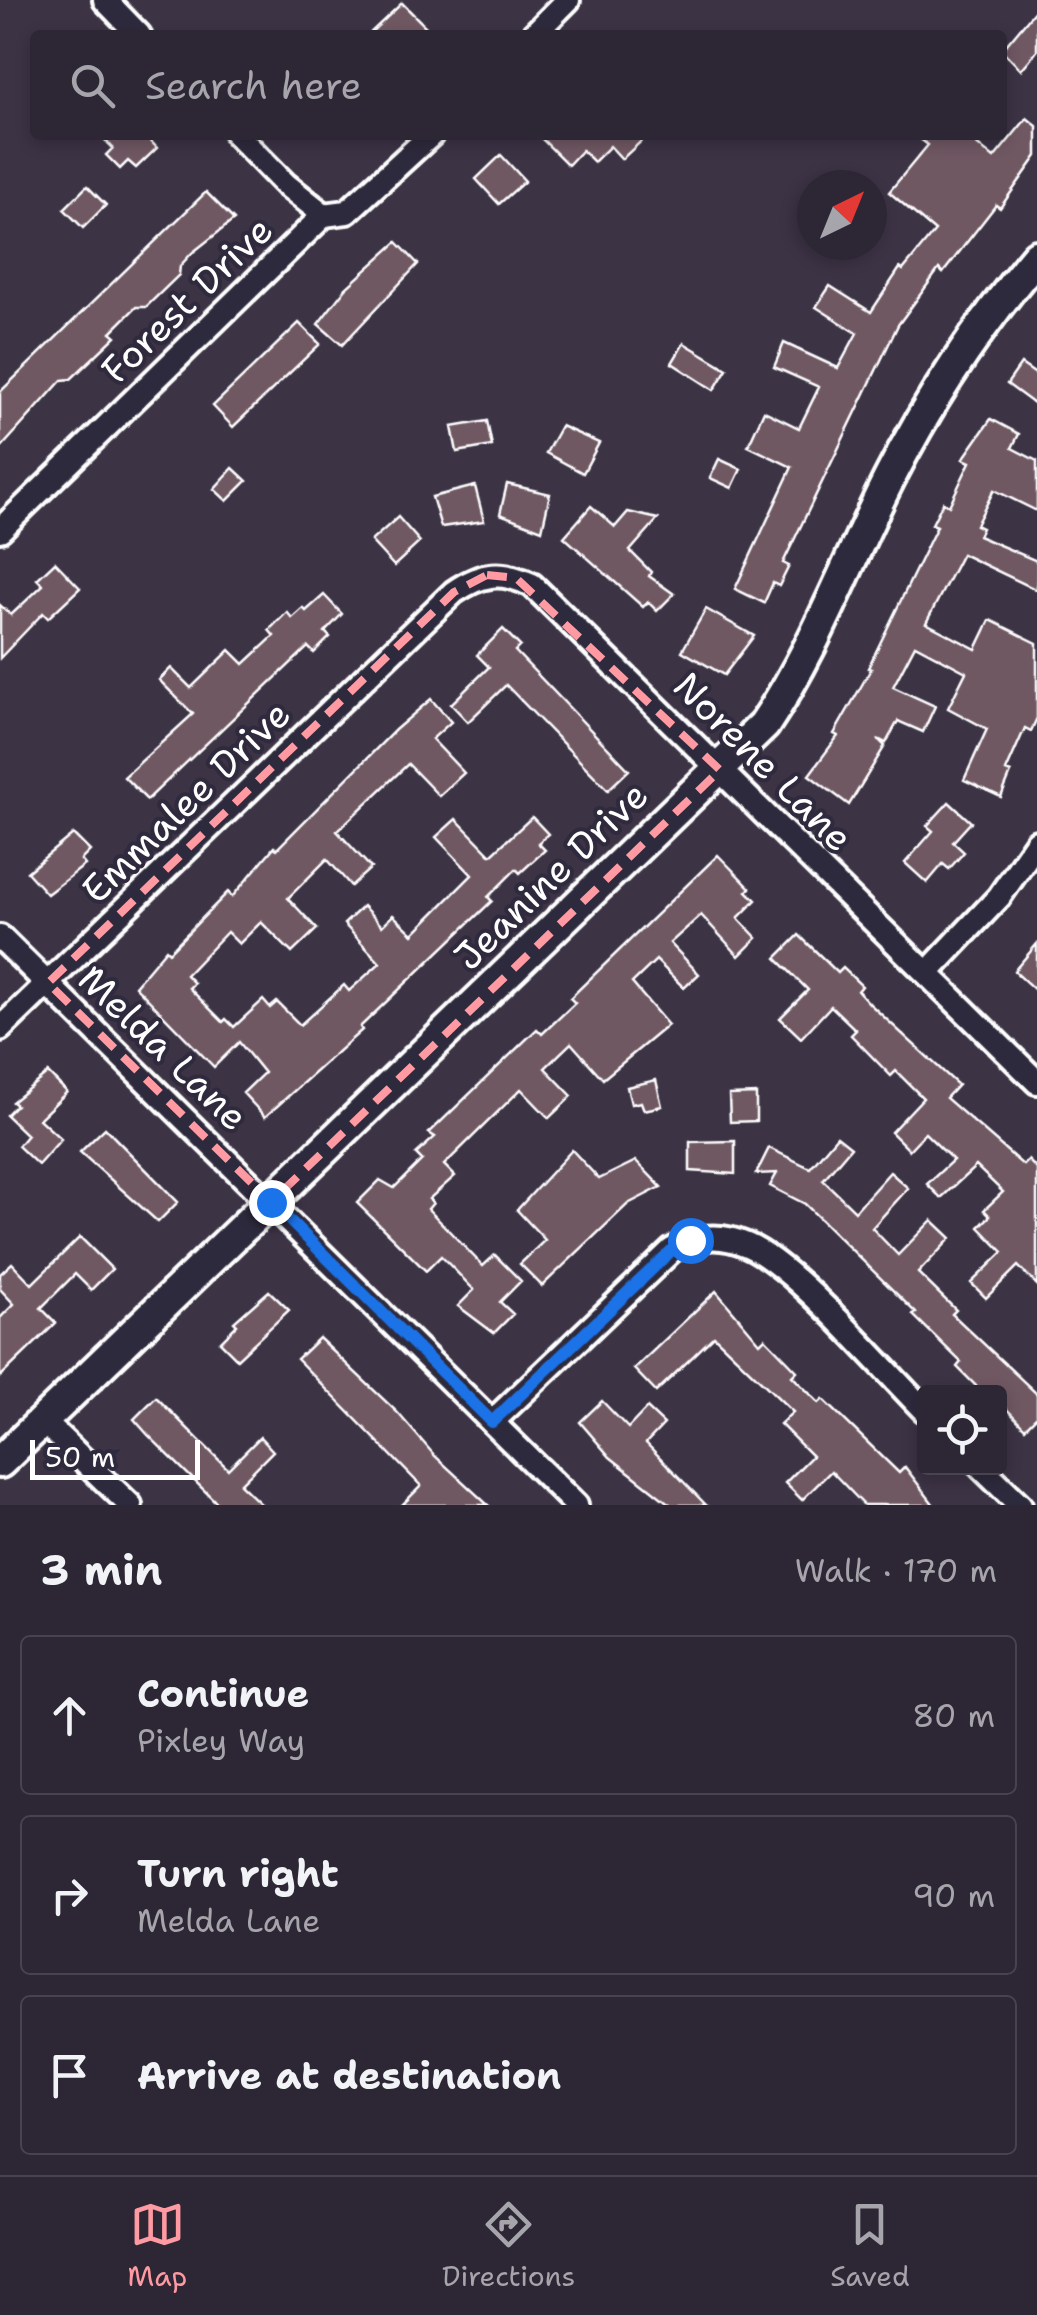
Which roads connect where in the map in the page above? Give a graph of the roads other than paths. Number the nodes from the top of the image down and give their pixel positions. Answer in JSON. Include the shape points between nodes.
{"nodes":[{"id":1,"x":105,"y":0,"type":"edge"},
{"id":2,"x":568,"y":0,"type":"edge"},
{"id":3,"x":134,"y":30,"type":"edge"},
{"id":4,"x":538,"y":30,"type":"edge"},
{"id":5,"x":242,"y":140,"type":"edge"},
{"id":6,"x":426,"y":140,"type":"edge"},
{"id":7,"x":324,"y":216,"type":"junction"},
{"id":8,"x":1037,"y":256,"type":"edge"},
{"id":9,"x":0,"y":530,"type":"edge"},
{"id":10,"x":420,"y":624,"type":"joint"},
{"id":11,"x":720,"y":770,"type":"junction"},
{"id":12,"x":1037,"y":842,"type":"edge"},
{"id":13,"x":0,"y":937,"type":"edge"},
{"id":14,"x":927,"y":973,"type":"junction"},
{"id":15,"x":48,"y":983,"type":"junction"},
{"id":16,"x":0,"y":1029,"type":"edge"},
{"id":17,"x":1037,"y":1082,"type":"edge"},
{"id":18,"x":271,"y":1202,"type":"junction"},
{"id":19,"x":917,"y":1403,"type":"edge"},
{"id":20,"x":42,"y":1422,"type":"junction"},
{"id":21,"x":492,"y":1422,"type":"junction"},
{"id":22,"x":0,"y":1462,"type":"edge"},
{"id":23,"x":989,"y":1475,"type":"edge"},
{"id":24,"x":130,"y":1505,"type":"edge"},
{"id":25,"x":576,"y":1505,"type":"edge"},
{"id":26,"x":1020,"y":1505,"type":"edge"}],
"edges":[{"from":1,"to":3,"type":"street"},
{"from":2,"to":4,"type":"street"},
{"from":5,"to":7,"type":"street"},
{"from":6,"to":7,"type":"street","name":"Forest Drive","via":[[347,212]]},
{"from":7,"to":9,"type":"street","name":"Forest Drive"},
{"from":8,"to":11,"type":"street","name":"Jeanine Drive","via":[[934,399],[793,682],[764,725]]},
{"from":10,"to":11,"type":"street","name":"Norene Lane","via":[[475,578],[502,574],[532,586]]},
{"from":10,"to":15,"type":"street","name":"Emmalee Drive"},
{"from":11,"to":14,"type":"street","name":"Norene Lane"},
{"from":11,"to":18,"type":"street","name":"Jeanine Drive"},
{"from":12,"to":14,"type":"street","via":[[999,896]]},
{"from":13,"to":15,"type":"street","name":"Melda Lane"},
{"from":14,"to":17,"type":"street","name":"Norene Lane"},
{"from":15,"to":16,"type":"street","name":"Emmalee Drive"},
{"from":15,"to":18,"type":"street","name":"Melda Lane"},
{"from":18,"to":20,"type":"street","name":"Jeanine Drive"},
{"from":18,"to":21,"type":"street","name":"Melda Lane"},
{"from":19,"to":21,"type":"street","via":[[779,1266],[745,1244],[704,1236],[672,1250]]},
{"from":20,"to":22,"type":"street","name":"Jeanine Drive"},
{"from":20,"to":24,"type":"street"},
{"from":21,"to":25,"type":"street","name":"Melda Lane"},
{"from":23,"to":26,"type":"street"}]}
